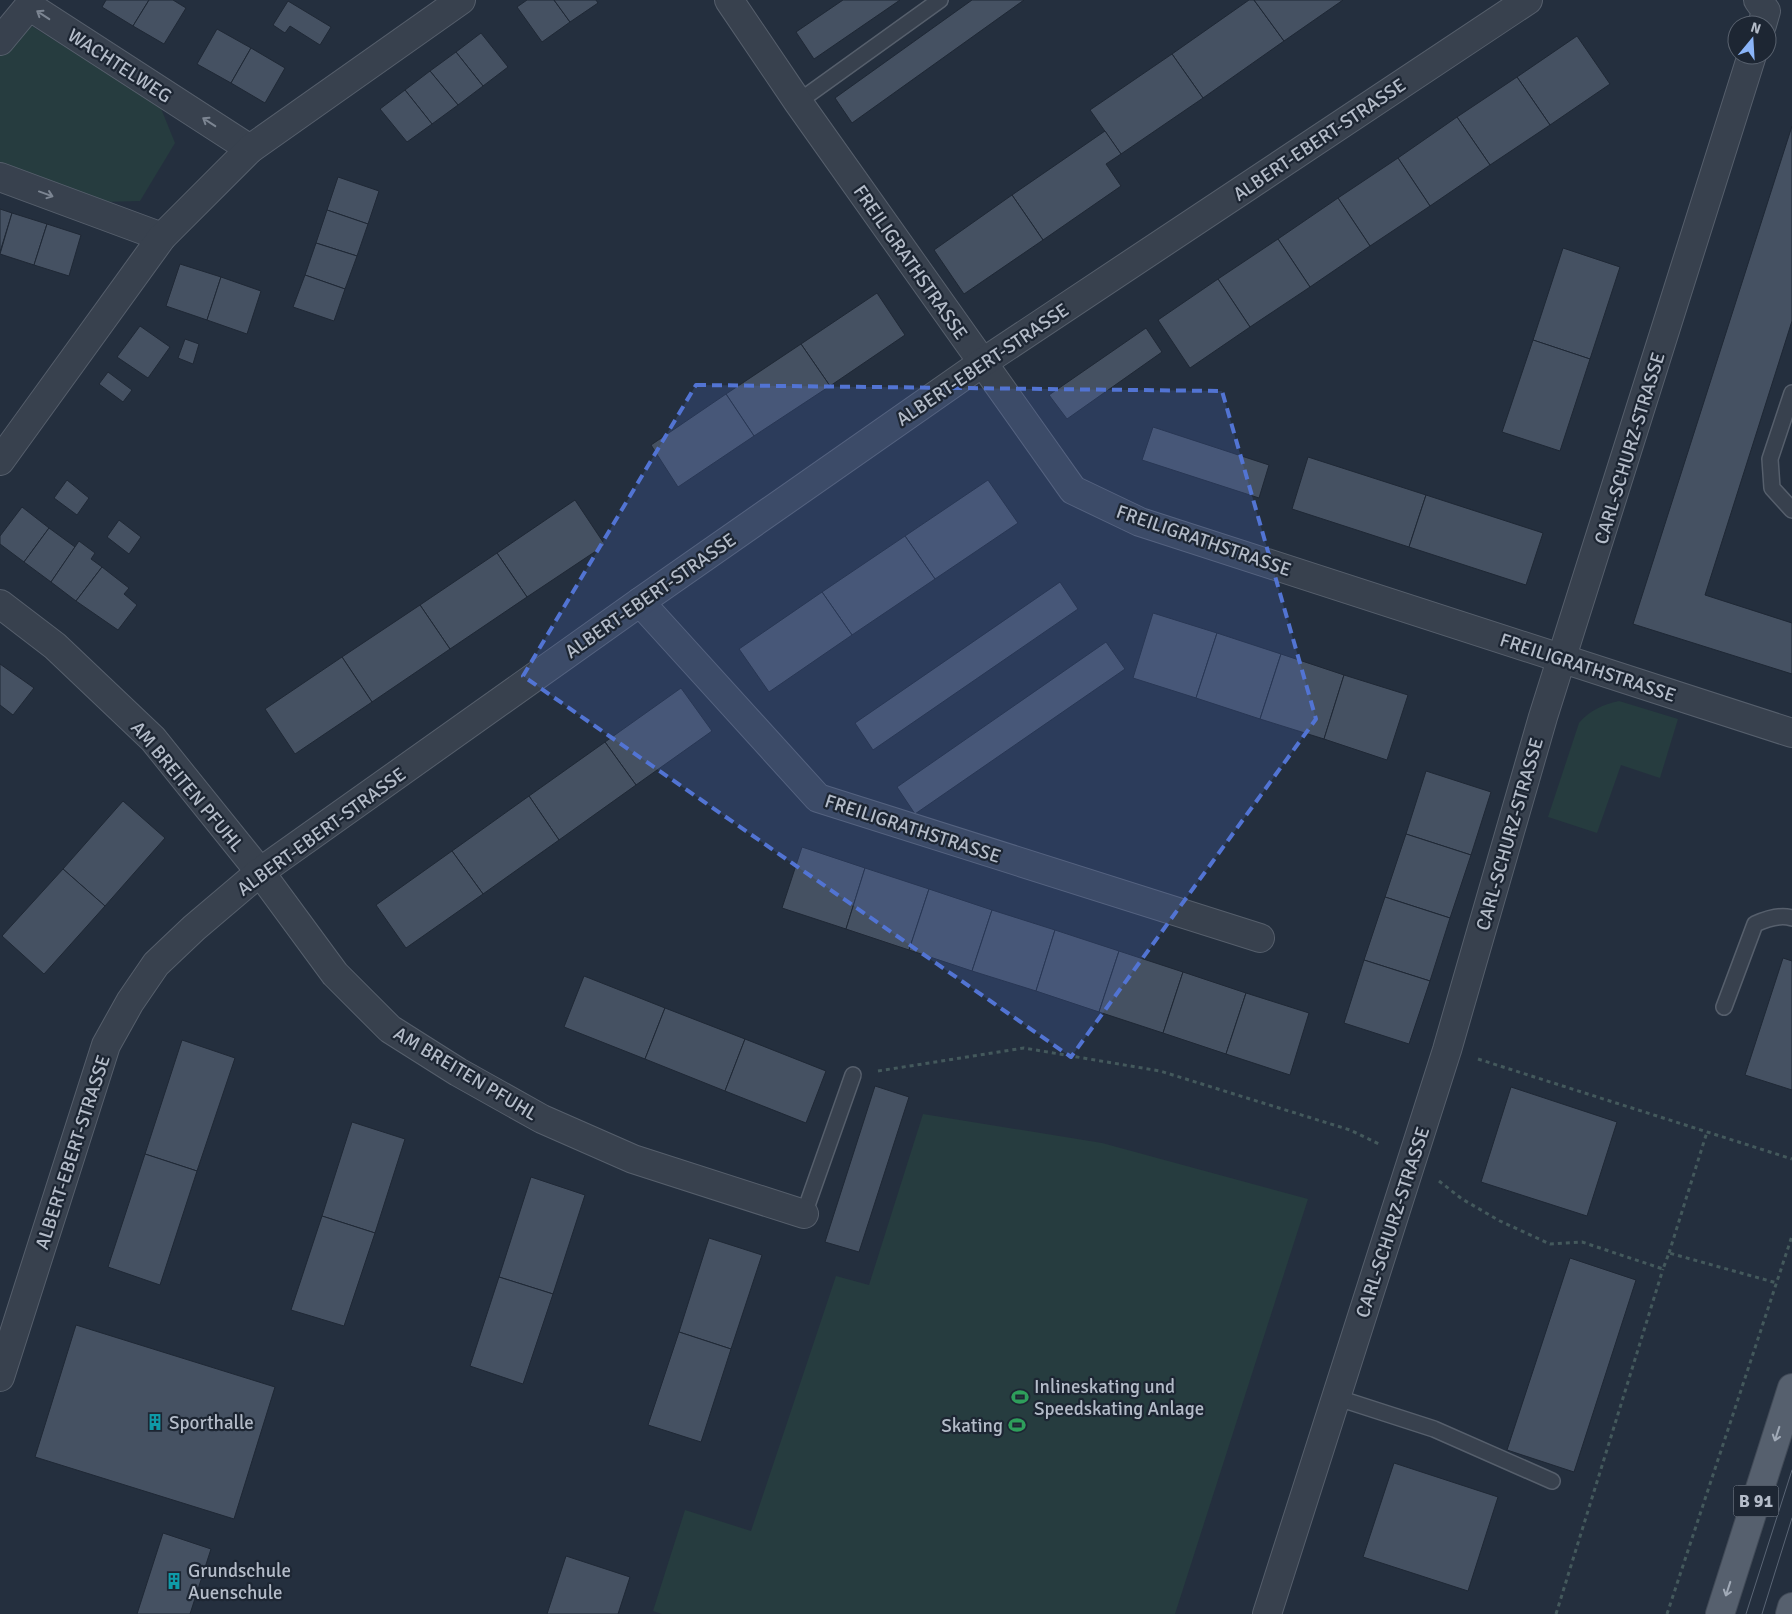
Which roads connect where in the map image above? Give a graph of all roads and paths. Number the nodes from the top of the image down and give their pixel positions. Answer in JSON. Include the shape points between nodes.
{"nodes":[{"id":1,"x":461,"y":0,"type":"edge"},
{"id":2,"x":729,"y":0,"type":"edge"},
{"id":3,"x":940,"y":0,"type":"edge"},
{"id":4,"x":1528,"y":0,"type":"edge"},
{"id":5,"x":1758,"y":0,"type":"edge"},
{"id":6,"x":1765,"y":15,"type":"edge"},
{"id":7,"x":0,"y":41,"type":"edge"},
{"id":8,"x":1749,"y":65,"type":"edge"},
{"id":9,"x":798,"y":102,"type":"junction"},
{"id":10,"x":250,"y":149,"type":"junction"},
{"id":11,"x":0,"y":177,"type":"edge"},
{"id":12,"x":162,"y":237,"type":"junction"},
{"id":13,"x":982,"y":363,"type":"junction"},
{"id":14,"x":1792,"y":392,"type":"edge"},
{"id":15,"x":0,"y":461,"type":"edge"},
{"id":16,"x":1792,"y":510,"type":"edge"},
{"id":17,"x":640,"y":602,"type":"junction"},
{"id":18,"x":0,"y":604,"type":"edge"},
{"id":19,"x":1563,"y":658,"type":"junction"},
{"id":20,"x":1792,"y":733,"type":"edge"},
{"id":21,"x":260,"y":872,"type":"junction"},
{"id":22,"x":1792,"y":918,"type":"edge"},
{"id":23,"x":1260,"y":938,"type":"dead end"},
{"id":24,"x":1724,"y":1006,"type":"dead end"},
{"id":25,"x":1447,"y":1050,"type":"junction"},
{"id":26,"x":853,"y":1075,"type":"joint"},
{"id":27,"x":1707,"y":1131,"type":"junction"},
{"id":28,"x":1792,"y":1158,"type":"edge"},
{"id":29,"x":1412,"y":1160,"type":"junction"},
{"id":30,"x":804,"y":1214,"type":"joint"},
{"id":31,"x":1792,"y":1236,"type":"edge"},
{"id":32,"x":1669,"y":1253,"type":"junction"},
{"id":33,"x":1786,"y":1254,"type":"junction"},
{"id":34,"x":1792,"y":1257,"type":"edge"},
{"id":35,"x":1663,"y":1269,"type":"junction"},
{"id":36,"x":1777,"y":1283,"type":"junction"},
{"id":37,"x":0,"y":1377,"type":"edge"},
{"id":38,"x":1792,"y":1388,"type":"edge"},
{"id":39,"x":1335,"y":1397,"type":"junction"},
{"id":40,"x":1552,"y":1481,"type":"dead end"},
{"id":41,"x":1792,"y":1607,"type":"edge"},
{"id":42,"x":1267,"y":1614,"type":"edge"},
{"id":43,"x":1556,"y":1614,"type":"edge"},
{"id":44,"x":1667,"y":1614,"type":"edge"},
{"id":45,"x":1720,"y":1614,"type":"edge"},
{"id":46,"x":1790,"y":1614,"type":"edge"}],
"edges":[{"from":1,"to":10,"type":"street"},
{"from":2,"to":9,"type":"street","name":"FREILIGRATHSTRASSE"},
{"from":3,"to":9,"type":"lane"},
{"from":4,"to":13,"type":"street","name":"ALBERT-EBERT-STRASSE"},
{"from":5,"to":6,"type":"street","via":[[1766,11]]},
{"from":10,"to":7,"type":"street","name":"WACHTELWEG","one_way":true,"via":[[29,6]]},
{"from":8,"to":19,"type":"street","name":"CARL-SCHURZ-STRASSE"},
{"from":9,"to":13,"type":"street","name":"FREILIGRATHSTRASSE"},
{"from":10,"to":12,"type":"street"},
{"from":11,"to":12,"type":"street","one_way":true},
{"from":12,"to":15,"type":"street"},
{"from":13,"to":17,"type":"street","name":"ALBERT-EBERT-STRASSE"},
{"from":13,"to":19,"type":"street","name":"FREILIGRATHSTRASSE","via":[[1072,490],[1140,522]]},
{"from":14,"to":16,"type":"lane","via":[[1770,459],[1772,488]]},
{"from":17,"to":21,"type":"street","name":"ALBERT-EBERT-STRASSE"},
{"from":17,"to":23,"type":"street","name":"FREILIGRATHSTRASSE","via":[[818,798]]},
{"from":18,"to":21,"type":"street","name":"AM BREITEN PFUHL","via":[[54,646],[153,739]]},
{"from":19,"to":20,"type":"street","name":"FREILIGRATHSTRASSE"},
{"from":19,"to":25,"type":"street","name":"CARL-SCHURZ-STRASSE"},
{"from":21,"to":30,"type":"street","name":"AM BREITEN PFUHL","via":[[335,974],[390,1029],[451,1068],[542,1119],[633,1159]]},
{"from":21,"to":37,"type":"street","name":"ALBERT-EBERT-STRASSE","via":[[156,964],[106,1045]]},
{"from":22,"to":24,"type":"lane","via":[[1769,918],[1755,924]]},
{"from":25,"to":27,"type":"path"},
{"from":25,"to":29,"type":"street","name":"CARL-SCHURZ-STRASSE"},
{"from":26,"to":29,"type":"path","via":[[1024,1048],[1160,1071],[1350,1130]]},
{"from":26,"to":30,"type":"lane"},
{"from":27,"to":28,"type":"path"},
{"from":27,"to":32,"type":"path"},
{"from":29,"to":35,"type":"path","via":[[1462,1199],[1550,1244],[1582,1242]]},
{"from":29,"to":39,"type":"street","name":"CARL-SCHURZ-STRASSE"},
{"from":31,"to":33,"type":"path"},
{"from":32,"to":35,"type":"path"},
{"from":32,"to":36,"type":"path"},
{"from":33,"to":34,"type":"path"},
{"from":33,"to":36,"type":"path"},
{"from":35,"to":43,"type":"path"},
{"from":36,"to":44,"type":"path"},
{"from":38,"to":45,"type":"main road","number":"B 91","one_way":true},
{"from":39,"to":40,"type":"lane","via":[[1434,1429]]},
{"from":39,"to":42,"type":"street","name":"CARL-SCHURZ-STRASSE"},
{"from":41,"to":46,"type":"main road"}]}
